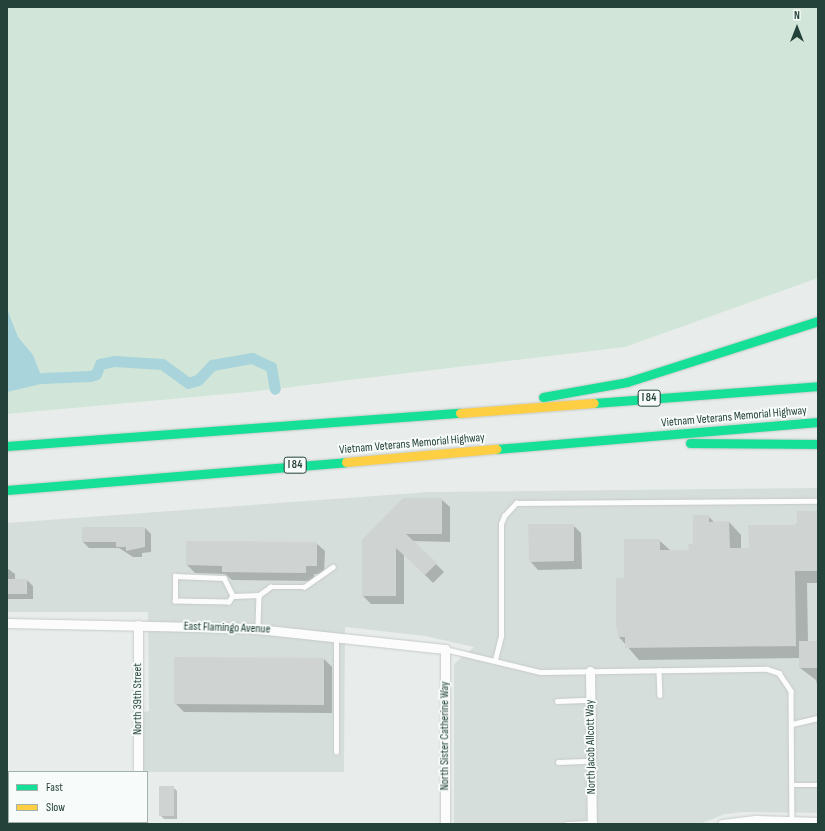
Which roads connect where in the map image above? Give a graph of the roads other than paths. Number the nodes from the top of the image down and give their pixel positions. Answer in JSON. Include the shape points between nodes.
{"nodes":[{"id":1,"x":818,"y":321,"type":"edge"},
{"id":2,"x":818,"y":386,"type":"edge"},
{"id":3,"x":479,"y":411,"type":"junction"},
{"id":4,"x":818,"y":422,"type":"edge"},
{"id":5,"x":584,"y":442,"type":"junction"},
{"id":6,"x":818,"y":444,"type":"edge"},
{"id":7,"x":7,"y":446,"type":"edge"},
{"id":8,"x":7,"y":490,"type":"edge"},
{"id":9,"x":818,"y":501,"type":"edge"},
{"id":10,"x":332,"y":567,"type":"dead end"},
{"id":11,"x":258,"y":595,"type":"junction"},
{"id":12,"x":233,"y":596,"type":"junction"},
{"id":13,"x":7,"y":623,"type":"edge"},
{"id":14,"x":138,"y":625,"type":"junction"},
{"id":15,"x":258,"y":628,"type":"junction"},
{"id":16,"x":336,"y":636,"type":"junction"},
{"id":17,"x":445,"y":649,"type":"junction"},
{"id":18,"x":495,"y":660,"type":"junction"},
{"id":19,"x":659,"y":670,"type":"junction"},
{"id":20,"x":590,"y":671,"type":"junction"},
{"id":21,"x":660,"y":695,"type":"dead end"},
{"id":22,"x":590,"y":700,"type":"junction"},
{"id":23,"x":558,"y":701,"type":"dead end"},
{"id":24,"x":818,"y":718,"type":"edge"},
{"id":25,"x":792,"y":724,"type":"junction"},
{"id":26,"x":336,"y":752,"type":"dead end"},
{"id":27,"x":591,"y":761,"type":"junction"},
{"id":28,"x":558,"y":762,"type":"dead end"},
{"id":29,"x":138,"y":771,"type":"edge"},
{"id":30,"x":792,"y":785,"type":"junction"},
{"id":31,"x":818,"y":785,"type":"edge"},
{"id":32,"x":792,"y":821,"type":"junction"},
{"id":33,"x":757,"y":822,"type":"edge"},
{"id":34,"x":818,"y":822,"type":"edge"},
{"id":35,"x":445,"y":824,"type":"edge"},
{"id":36,"x":567,"y":824,"type":"edge"},
{"id":37,"x":592,"y":824,"type":"edge"},
{"id":38,"x":722,"y":824,"type":"edge"}],
"edges":[{"from":1,"to":3,"type":"highway","via":[[627,382]]},
{"from":2,"to":3,"type":"highway","name":"Vietnam Veterans Memorial Highway","number":"I 84"},
{"from":3,"to":7,"type":"highway","name":"Vietnam Veterans Memorial Highway","number":"I 84"},
{"from":4,"to":5,"type":"highway","name":"Vietnam Veterans Memorial Highway","number":"I 84"},
{"from":5,"to":6,"type":"highway"},
{"from":5,"to":8,"type":"highway","name":"Vietnam Veterans Memorial Highway","number":"I 84"},
{"from":9,"to":18,"type":"lane","via":[[516,503],[508,510],[501,524],[501,636]]},
{"from":10,"to":11,"type":"lane","via":[[304,587],[270,587]]},
{"from":11,"to":12,"type":"lane"},
{"from":11,"to":15,"type":"lane"},
{"from":12,"to":12,"type":"lane","via":[[224,578],[175,576],[175,600],[229,602]]},
{"from":13,"to":14,"type":"street","name":"East Flamingo Avenue"},
{"from":14,"to":15,"type":"street","name":"East Flamingo Avenue"},
{"from":14,"to":29,"type":"street","name":"North 39th Street"},
{"from":15,"to":16,"type":"street","name":"East Flamingo Avenue"},
{"from":16,"to":17,"type":"street","name":"East Flamingo Avenue"},
{"from":16,"to":26,"type":"lane"},
{"from":17,"to":18,"type":"lane"},
{"from":17,"to":35,"type":"street","name":"North Sister Catherine Way"},
{"from":18,"to":20,"type":"lane","via":[[540,672]]},
{"from":19,"to":20,"type":"lane"},
{"from":19,"to":21,"type":"lane"},
{"from":19,"to":25,"type":"lane","via":[[767,669],[779,673],[791,691]]},
{"from":20,"to":22,"type":"street","name":"North Jacob Allcott Way"},
{"from":22,"to":23,"type":"lane"},
{"from":22,"to":27,"type":"street","name":"North Jacob Allcott Way"},
{"from":24,"to":25,"type":"lane"},
{"from":25,"to":30,"type":"lane"},
{"from":27,"to":28,"type":"lane"},
{"from":27,"to":37,"type":"street","name":"North Jacob Allcott Way"},
{"from":30,"to":31,"type":"lane"},
{"from":30,"to":32,"type":"lane"},
{"from":32,"to":33,"type":"street"},
{"from":32,"to":34,"type":"street"},
{"from":33,"to":38,"type":"street"},
{"from":36,"to":37,"type":"lane"}]}
